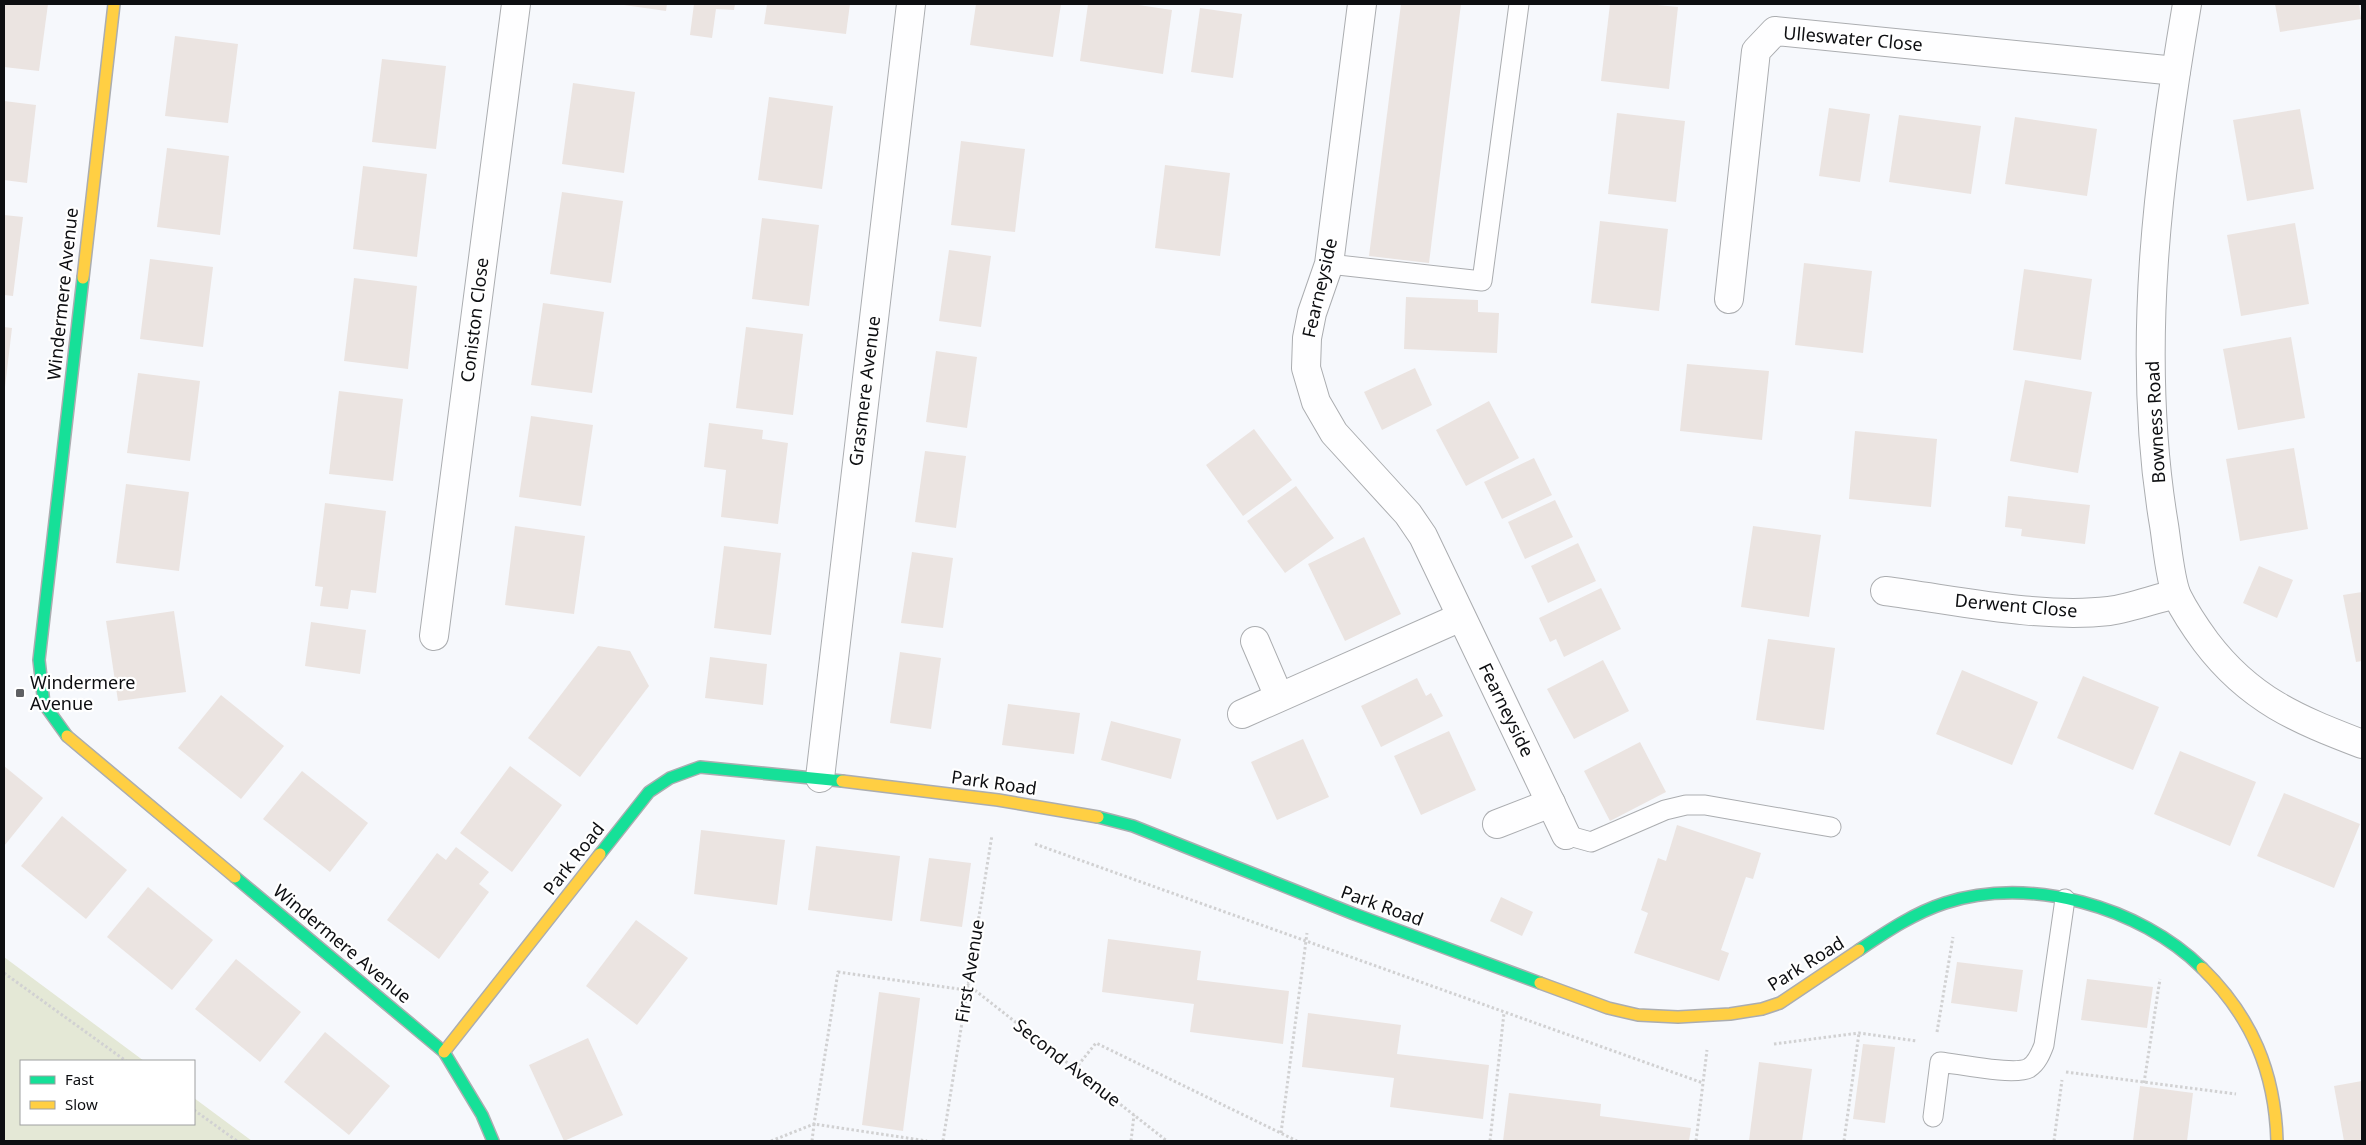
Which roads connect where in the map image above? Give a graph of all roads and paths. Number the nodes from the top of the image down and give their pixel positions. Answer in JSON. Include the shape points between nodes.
{"nodes":[{"id":1,"x":114,"y":4,"type":"edge"},
{"id":2,"x":516,"y":4,"type":"edge"},
{"id":3,"x":911,"y":4,"type":"edge"},
{"id":4,"x":1362,"y":4,"type":"edge"},
{"id":5,"x":1518,"y":4,"type":"edge"},
{"id":6,"x":2187,"y":4,"type":"edge"},
{"id":7,"x":2176,"y":71,"type":"junction"},
{"id":8,"x":1328,"y":264,"type":"junction"},
{"id":9,"x":1729,"y":299,"type":"dead end"},
{"id":10,"x":1885,"y":591,"type":"dead end"},
{"id":11,"x":2176,"y":594,"type":"junction"},
{"id":12,"x":1461,"y":617,"type":"junction"},
{"id":13,"x":434,"y":636,"type":"dead end"},
{"id":14,"x":1254,"y":640,"type":"dead end"},
{"id":15,"x":1279,"y":697,"type":"junction"},
{"id":16,"x":1242,"y":714,"type":"dead end"},
{"id":17,"x":2362,"y":744,"type":"edge"},
{"id":18,"x":820,"y":778,"type":"junction"},
{"id":19,"x":998,"y":800,"type":"junction"},
{"id":20,"x":1551,"y":804,"type":"junction"},
{"id":21,"x":1497,"y":824,"type":"dead end"},
{"id":22,"x":1831,"y":826,"type":"dead end"},
{"id":23,"x":1566,"y":835,"type":"joint"},
{"id":24,"x":1030,"y":843,"type":"dead end"},
{"id":25,"x":1960,"y":898,"type":"junction"},
{"id":26,"x":1312,"y":899,"type":"junction"},
{"id":27,"x":2065,"y":899,"type":"junction"},
{"id":28,"x":2166,"y":938,"type":"junction"},
{"id":29,"x":1306,"y":942,"type":"junction"},
{"id":30,"x":1508,"y":972,"type":"junction"},
{"id":31,"x":4,"y":973,"type":"edge"},
{"id":32,"x":967,"y":984,"type":"junction"},
{"id":33,"x":966,"y":990,"type":"junction"},
{"id":34,"x":1504,"y":1013,"type":"junction"},
{"id":35,"x":1712,"y":1015,"type":"junction"},
{"id":36,"x":1860,"y":1033,"type":"junction"},
{"id":37,"x":1935,"y":1043,"type":"junction"},
{"id":38,"x":1765,"y":1045,"type":"dead end"},
{"id":39,"x":1707,"y":1050,"type":"junction"},
{"id":40,"x":1717,"y":1050,"type":"dead end"},
{"id":41,"x":444,"y":1052,"type":"junction"},
{"id":42,"x":125,"y":1060,"type":"edge"},
{"id":43,"x":1940,"y":1062,"type":"junction"},
{"id":44,"x":1075,"y":1068,"type":"junction"},
{"id":45,"x":2144,"y":1082,"type":"junction"},
{"id":46,"x":1703,"y":1083,"type":"junction"},
{"id":47,"x":2274,"y":1099,"type":"junction"},
{"id":48,"x":195,"y":1111,"type":"edge"},
{"id":49,"x":1134,"y":1115,"type":"junction"},
{"id":50,"x":1933,"y":1117,"type":"dead end"},
{"id":51,"x":814,"y":1124,"type":"junction"},
{"id":52,"x":1281,"y":1133,"type":"junction"},
{"id":53,"x":237,"y":1141,"type":"edge"},
{"id":54,"x":493,"y":1141,"type":"edge"},
{"id":55,"x":771,"y":1141,"type":"edge"},
{"id":56,"x":812,"y":1141,"type":"edge"},
{"id":57,"x":927,"y":1141,"type":"edge"},
{"id":58,"x":943,"y":1141,"type":"edge"},
{"id":59,"x":1131,"y":1141,"type":"edge"},
{"id":60,"x":1168,"y":1141,"type":"edge"},
{"id":61,"x":1297,"y":1141,"type":"edge"},
{"id":62,"x":1490,"y":1141,"type":"edge"},
{"id":63,"x":1696,"y":1141,"type":"edge"},
{"id":64,"x":1844,"y":1141,"type":"edge"},
{"id":65,"x":2054,"y":1141,"type":"edge"},
{"id":66,"x":2277,"y":1141,"type":"edge"}],
"edges":[{"from":1,"to":41,"type":"street","name":"Windermere Avenue","via":[[39,660],[44,704],[68,737]]},
{"from":2,"to":13,"type":"street","name":"Coniston Close"},
{"from":3,"to":18,"type":"street","name":"Grasmere Avenue"},
{"from":4,"to":8,"type":"street","name":"Fearneyside"},
{"from":5,"to":8,"type":"lane","via":[[1482,281]]},
{"from":6,"to":7,"type":"street","name":"Bowness Road"},
{"from":7,"to":9,"type":"street","name":"Ulleswater Close","via":[[1775,31],[1756,51]]},
{"from":7,"to":11,"type":"street","name":"Bowness Road","via":[[2156,233],[2152,374],[2159,485]]},
{"from":8,"to":12,"type":"street","name":"Fearneyside","via":[[1307,338],[1306,368],[1316,402],[1334,433],[1408,514],[1423,536]]},
{"from":10,"to":11,"type":"street","name":"Derwent Close","via":[[2072,614],[2111,611]]},
{"from":11,"to":17,"type":"street","name":"Bowness Road","via":[[2214,653],[2255,693],[2316,727]]},
{"from":12,"to":15,"type":"street"},
{"from":12,"to":20,"type":"street","name":"Fearneyside"},
{"from":14,"to":15,"type":"street"},
{"from":15,"to":16,"type":"street"},
{"from":18,"to":19,"type":"street","name":"Park Road"},
{"from":18,"to":41,"type":"street","name":"Park Road","via":[[700,767],[670,778],[649,792]]},
{"from":19,"to":26,"type":"street","name":"Park Road","via":[[1110,819],[1133,826]]},
{"from":19,"to":32,"type":"path","name":"First Avenue"},
{"from":20,"to":21,"type":"street"},
{"from":20,"to":23,"type":"street","name":"Fearneyside"},
{"from":22,"to":23,"type":"lane","via":[[1706,805],[1686,805],[1665,810],[1591,842]]},
{"from":24,"to":29,"type":"path"},
{"from":25,"to":27,"type":"street","name":"Park Road","via":[[2014,894]]},
{"from":25,"to":35,"type":"street","name":"Park Road","via":[[1926,910],[1896,927],[1780,1004],[1748,1014]]},
{"from":25,"to":37,"type":"path"},
{"from":26,"to":29,"type":"path"},
{"from":26,"to":30,"type":"street","name":"Park Road"},
{"from":27,"to":28,"type":"street","name":"Park Road","via":[[2136,920]]},
{"from":27,"to":43,"type":"lane","via":[[2044,1045],[2030,1068],[2015,1071]]},
{"from":28,"to":45,"type":"path"},
{"from":28,"to":47,"type":"street","name":"Park Road","via":[[2208,973],[2240,1013],[2260,1048]]},
{"from":29,"to":34,"type":"path"},
{"from":29,"to":52,"type":"path"},
{"from":30,"to":34,"type":"path"},
{"from":30,"to":35,"type":"street","name":"Park Road","via":[[1614,1010],[1647,1016]]},
{"from":31,"to":42,"type":"path"},
{"from":32,"to":33,"type":"path","name":"First Avenue"},
{"from":32,"to":44,"type":"path","name":"Second Avenue"},
{"from":33,"to":51,"type":"path","via":[[838,972]]},
{"from":33,"to":58,"type":"path","name":"First Avenue"},
{"from":34,"to":46,"type":"path"},
{"from":34,"to":62,"type":"path"},
{"from":35,"to":39,"type":"path"},
{"from":36,"to":37,"type":"path"},
{"from":36,"to":38,"type":"path"},
{"from":36,"to":64,"type":"path"},
{"from":37,"to":43,"type":"path"},
{"from":39,"to":40,"type":"path"},
{"from":39,"to":46,"type":"path"},
{"from":41,"to":54,"type":"street","name":"Windermere Avenue","via":[[482,1115]]},
{"from":43,"to":50,"type":"lane"},
{"from":44,"to":49,"type":"path","name":"Second Avenue"},
{"from":44,"to":52,"type":"path","via":[[1096,1043]]},
{"from":45,"to":47,"type":"path"},
{"from":45,"to":65,"type":"path","via":[[2063,1072]]},
{"from":46,"to":63,"type":"path"},
{"from":47,"to":66,"type":"street","name":"Park Road"},
{"from":48,"to":53,"type":"path"},
{"from":49,"to":59,"type":"path"},
{"from":49,"to":60,"type":"path","name":"Second Avenue"},
{"from":51,"to":55,"type":"path"},
{"from":51,"to":56,"type":"path"},
{"from":51,"to":57,"type":"path"},
{"from":52,"to":61,"type":"path"}]}
